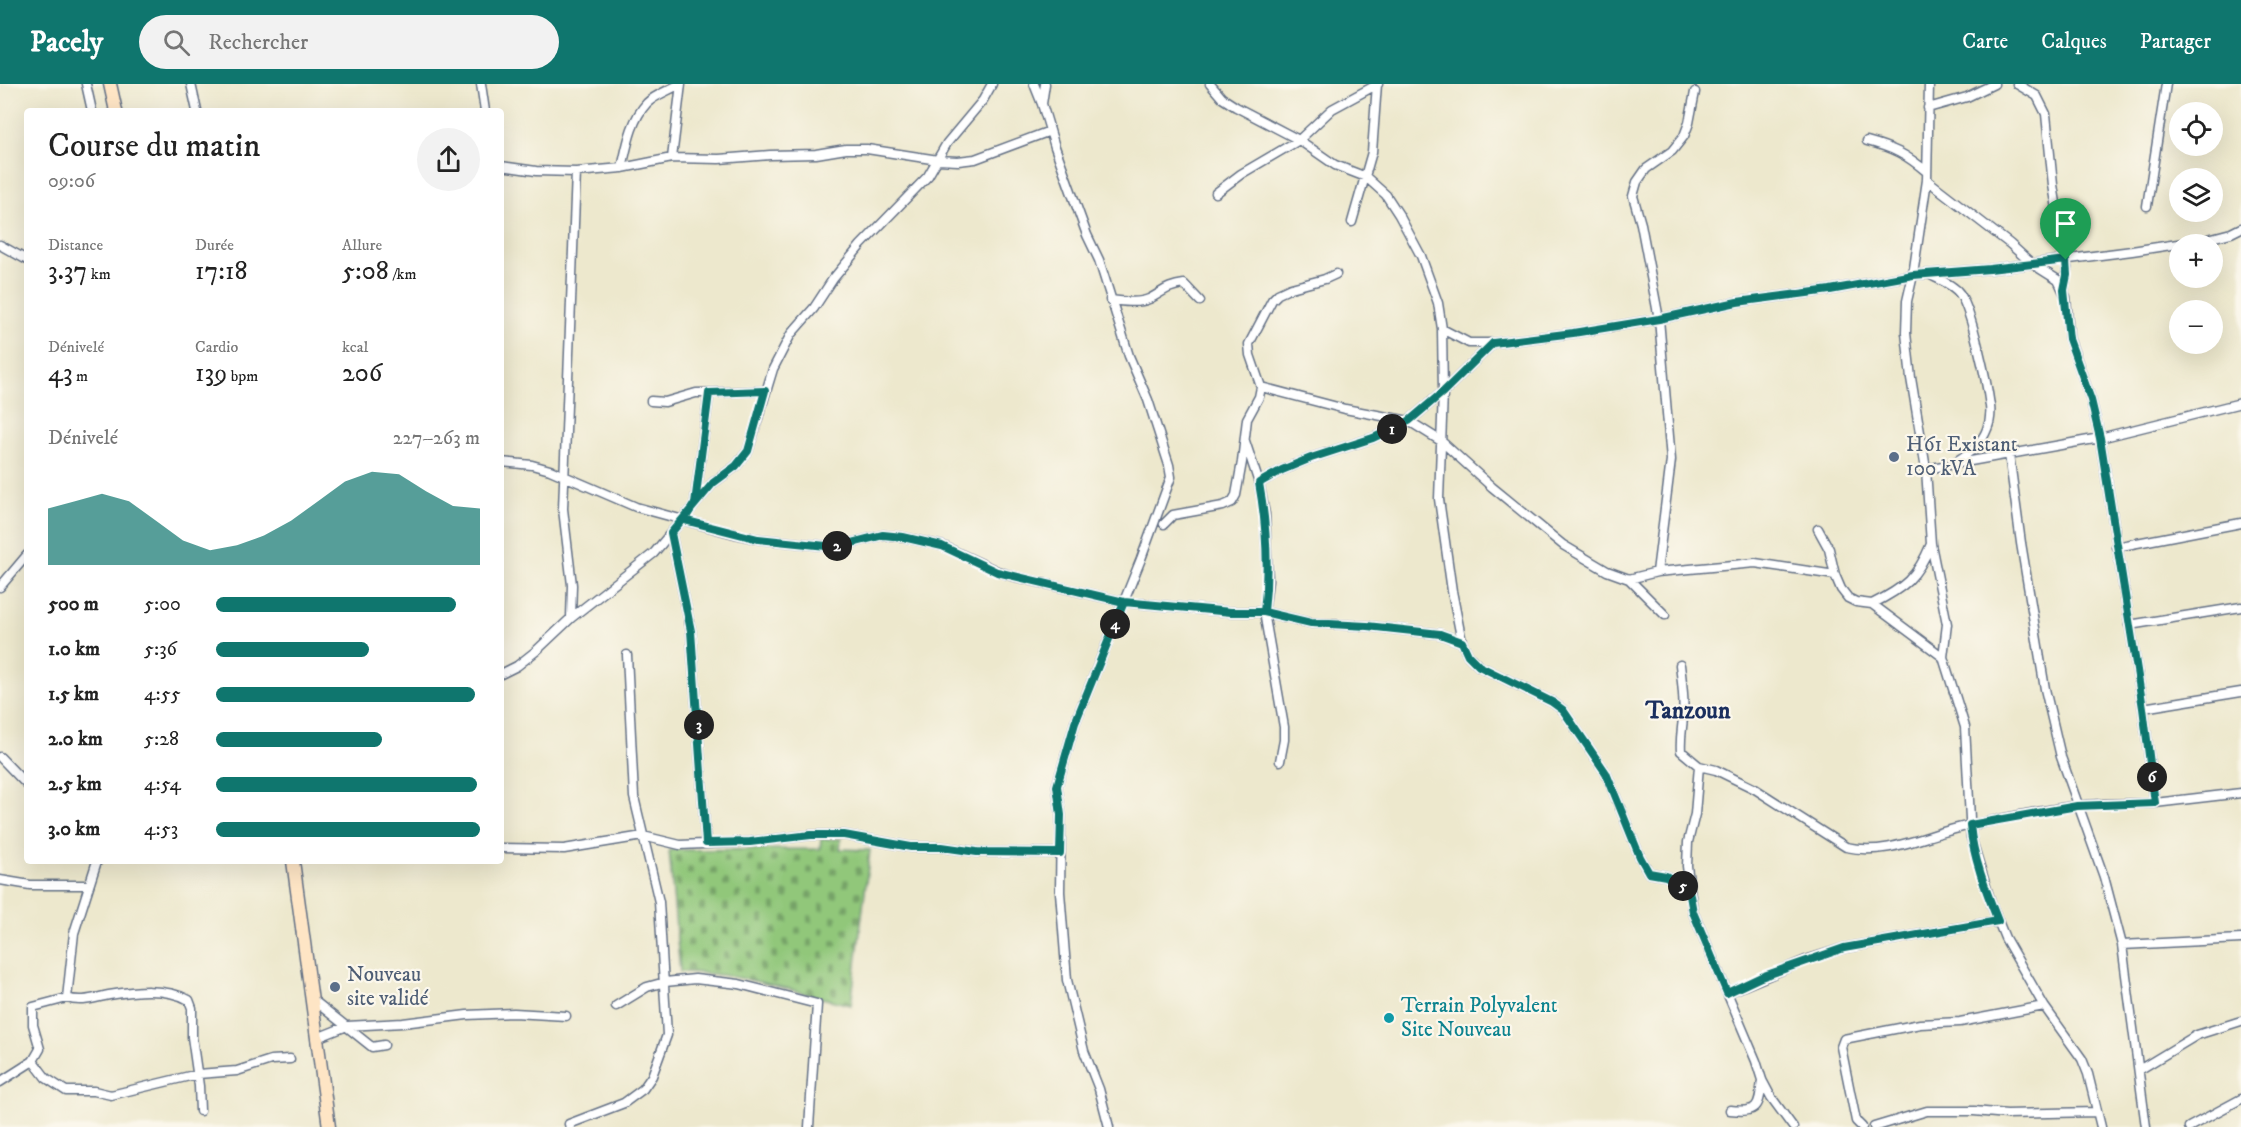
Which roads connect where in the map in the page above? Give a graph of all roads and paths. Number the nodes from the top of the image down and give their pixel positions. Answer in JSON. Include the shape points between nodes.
{"nodes":[{"id":1,"x":86,"y":84,"type":"edge"},
{"id":2,"x":110,"y":84,"type":"edge"},
{"id":3,"x":191,"y":84,"type":"edge"},
{"id":4,"x":481,"y":84,"type":"edge"},
{"id":5,"x":680,"y":84,"type":"edge"},
{"id":6,"x":993,"y":84,"type":"edge"},
{"id":7,"x":1034,"y":84,"type":"edge"},
{"id":8,"x":1045,"y":84,"type":"edge"},
{"id":9,"x":1210,"y":84,"type":"edge"},
{"id":10,"x":1929,"y":84,"type":"edge"},
{"id":11,"x":1994,"y":84,"type":"edge"},
{"id":12,"x":2017,"y":84,"type":"edge"},
{"id":13,"x":2166,"y":84,"type":"edge"},
{"id":14,"x":1377,"y":85,"type":"edge"},
{"id":15,"x":1695,"y":92,"type":"dead end"},
{"id":16,"x":1042,"y":104,"type":"junction"},
{"id":17,"x":91,"y":108,"type":"edge"},
{"id":18,"x":115,"y":108,"type":"edge"},
{"id":19,"x":196,"y":108,"type":"edge"},
{"id":20,"x":485,"y":108,"type":"edge"},
{"id":21,"x":1928,"y":108,"type":"junction"},
{"id":22,"x":1050,"y":131,"type":"junction"},
{"id":23,"x":1299,"y":140,"type":"junction"},
{"id":24,"x":1867,"y":141,"type":"dead end"},
{"id":25,"x":672,"y":158,"type":"junction"},
{"id":26,"x":938,"y":160,"type":"junction"},
{"id":27,"x":504,"y":166,"type":"edge"},
{"id":28,"x":622,"y":168,"type":"junction"},
{"id":29,"x":576,"y":172,"type":"junction"},
{"id":30,"x":1927,"y":176,"type":"junction"},
{"id":31,"x":1366,"y":177,"type":"junction"},
{"id":32,"x":1216,"y":193,"type":"dead end"},
{"id":33,"x":2147,"y":206,"type":"dead end"},
{"id":34,"x":1352,"y":222,"type":"dead end"},
{"id":35,"x":2241,"y":228,"type":"edge"},
{"id":36,"x":0,"y":246,"type":"edge"},
{"id":37,"x":24,"y":258,"type":"edge"},
{"id":38,"x":2066,"y":260,"type":"junction"},
{"id":39,"x":2031,"y":263,"type":"junction"},
{"id":40,"x":1336,"y":274,"type":"dead end"},
{"id":41,"x":1928,"y":274,"type":"junction"},
{"id":42,"x":1913,"y":275,"type":"junction"},
{"id":43,"x":2064,"y":290,"type":"junction"},
{"id":44,"x":1110,"y":300,"type":"junction"},
{"id":45,"x":1200,"y":301,"type":"dead end"},
{"id":46,"x":1659,"y":319,"type":"junction"},
{"id":47,"x":1442,"y":329,"type":"junction"},
{"id":48,"x":1493,"y":343,"type":"junction"},
{"id":49,"x":1261,"y":387,"type":"junction"},
{"id":50,"x":765,"y":391,"type":"junction"},
{"id":51,"x":1443,"y":392,"type":"junction"},
{"id":52,"x":709,"y":393,"type":"junction"},
{"id":53,"x":651,"y":401,"type":"dead end"},
{"id":54,"x":2241,"y":403,"type":"edge"},
{"id":55,"x":1409,"y":421,"type":"junction"},
{"id":56,"x":1244,"y":438,"type":"junction"},
{"id":57,"x":2100,"y":438,"type":"junction"},
{"id":58,"x":1442,"y":441,"type":"junction"},
{"id":59,"x":2009,"y":454,"type":"junction"},
{"id":60,"x":504,"y":462,"type":"edge"},
{"id":61,"x":1949,"y":465,"type":"junction"},
{"id":62,"x":1926,"y":469,"type":"junction"},
{"id":63,"x":564,"y":476,"type":"junction"},
{"id":64,"x":1259,"y":483,"type":"junction"},
{"id":65,"x":695,"y":503,"type":"junction"},
{"id":66,"x":684,"y":520,"type":"junction"},
{"id":67,"x":2241,"y":523,"type":"edge"},
{"id":68,"x":1164,"y":525,"type":"dead end"},
{"id":69,"x":1818,"y":529,"type":"dead end"},
{"id":70,"x":671,"y":533,"type":"junction"},
{"id":71,"x":1930,"y":544,"type":"junction"},
{"id":72,"x":2116,"y":547,"type":"junction"},
{"id":73,"x":24,"y":559,"type":"edge"},
{"id":74,"x":1657,"y":572,"type":"junction"},
{"id":75,"x":1835,"y":575,"type":"junction"},
{"id":76,"x":1629,"y":579,"type":"junction"},
{"id":77,"x":0,"y":587,"type":"edge"},
{"id":78,"x":1124,"y":602,"type":"junction"},
{"id":79,"x":1872,"y":603,"type":"junction"},
{"id":80,"x":2241,"y":607,"type":"edge"},
{"id":81,"x":1264,"y":612,"type":"junction"},
{"id":82,"x":1665,"y":615,"type":"dead end"},
{"id":83,"x":571,"y":618,"type":"junction"},
{"id":84,"x":2129,"y":625,"type":"junction"},
{"id":85,"x":1462,"y":642,"type":"junction"},
{"id":86,"x":627,"y":655,"type":"dead end"},
{"id":87,"x":1943,"y":657,"type":"junction"},
{"id":88,"x":1680,"y":666,"type":"dead end"},
{"id":89,"x":504,"y":672,"type":"edge"},
{"id":90,"x":2241,"y":692,"type":"edge"},
{"id":91,"x":2143,"y":708,"type":"junction"},
{"id":92,"x":0,"y":757,"type":"edge"},
{"id":93,"x":1280,"y":761,"type":"dead end"},
{"id":94,"x":1698,"y":766,"type":"junction"},
{"id":95,"x":24,"y":782,"type":"edge"},
{"id":96,"x":2241,"y":793,"type":"edge"},
{"id":97,"x":2155,"y":803,"type":"junction"},
{"id":98,"x":2077,"y":806,"type":"junction"},
{"id":99,"x":1970,"y":825,"type":"junction"},
{"id":100,"x":643,"y":837,"type":"junction"},
{"id":101,"x":706,"y":843,"type":"junction"},
{"id":102,"x":504,"y":848,"type":"edge"},
{"id":103,"x":1060,"y":853,"type":"junction"},
{"id":104,"x":96,"y":864,"type":"edge"},
{"id":105,"x":293,"y":864,"type":"edge"},
{"id":106,"x":0,"y":880,"type":"edge"},
{"id":107,"x":89,"y":885,"type":"junction"},
{"id":108,"x":1689,"y":890,"type":"junction"},
{"id":109,"x":1998,"y":921,"type":"junction"},
{"id":110,"x":2241,"y":939,"type":"edge"},
{"id":111,"x":2122,"y":945,"type":"junction"},
{"id":112,"x":665,"y":982,"type":"junction"},
{"id":113,"x":1727,"y":993,"type":"junction"},
{"id":114,"x":67,"y":998,"type":"junction"},
{"id":115,"x":312,"y":999,"type":"junction"},
{"id":116,"x":616,"y":1006,"type":"dead end"},
{"id":117,"x":2044,"y":1006,"type":"junction"},
{"id":118,"x":566,"y":1016,"type":"dead end"},
{"id":119,"x":2241,"y":1021,"type":"edge"},
{"id":120,"x":347,"y":1026,"type":"junction"},
{"id":121,"x":317,"y":1038,"type":"junction"},
{"id":122,"x":384,"y":1045,"type":"dead end"},
{"id":123,"x":290,"y":1059,"type":"dead end"},
{"id":124,"x":33,"y":1061,"type":"junction"},
{"id":125,"x":2139,"y":1070,"type":"junction"},
{"id":126,"x":198,"y":1074,"type":"junction"},
{"id":127,"x":1762,"y":1080,"type":"junction"},
{"id":128,"x":0,"y":1082,"type":"edge"},
{"id":129,"x":2241,"y":1099,"type":"edge"},
{"id":130,"x":1730,"y":1110,"type":"dead end"},
{"id":131,"x":200,"y":1111,"type":"dead end"},
{"id":132,"x":2097,"y":1112,"type":"junction"},
{"id":133,"x":329,"y":1127,"type":"edge"},
{"id":134,"x":570,"y":1127,"type":"edge"},
{"id":135,"x":809,"y":1127,"type":"edge"},
{"id":136,"x":1109,"y":1127,"type":"edge"},
{"id":137,"x":1793,"y":1127,"type":"edge"},
{"id":138,"x":1862,"y":1127,"type":"edge"},
{"id":139,"x":1874,"y":1127,"type":"edge"},
{"id":140,"x":2101,"y":1127,"type":"edge"},
{"id":141,"x":2146,"y":1127,"type":"edge"},
{"id":142,"x":2189,"y":1127,"type":"edge"}],
"edges":[{"from":1,"to":17,"type":"street"},
{"from":2,"to":18,"type":"main road"},
{"from":3,"to":19,"type":"street"},
{"from":4,"to":20,"type":"street"},
{"from":5,"to":25,"type":"street"},
{"from":5,"to":28,"type":"street","via":[[648,102],[636,119]]},
{"from":6,"to":26,"type":"street"},
{"from":7,"to":16,"type":"street"},
{"from":8,"to":16,"type":"street"},
{"from":9,"to":23,"type":"street","via":[[1236,107]]},
{"from":10,"to":21,"type":"street"},
{"from":11,"to":21,"type":"street"},
{"from":12,"to":38,"type":"street","via":[[2037,96],[2046,114]]},
{"from":13,"to":33,"type":"street"},
{"from":14,"to":23,"type":"street","via":[[1332,109]]},
{"from":14,"to":31,"type":"street"},
{"from":15,"to":46,"type":"street","via":[[1684,136],[1672,151],[1646,169],[1633,196]]},
{"from":16,"to":22,"type":"street"},
{"from":21,"to":30,"type":"street"},
{"from":22,"to":26,"type":"street","via":[[975,159]]},
{"from":22,"to":44,"type":"street","via":[[1099,260]]},
{"from":23,"to":31,"type":"street","via":[[1335,165]]},
{"from":23,"to":32,"type":"street"},
{"from":24,"to":30,"type":"street","via":[[1908,156]]},
{"from":25,"to":26,"type":"street","via":[[816,154],[846,149]]},
{"from":25,"to":28,"type":"street"},
{"from":26,"to":50,"type":"street","via":[[928,176],[861,244],[791,334]]},
{"from":27,"to":29,"type":"street"},
{"from":28,"to":29,"type":"street"},
{"from":29,"to":63,"type":"street"},
{"from":30,"to":39,"type":"street"},
{"from":30,"to":42,"type":"street"},
{"from":31,"to":34,"type":"street"},
{"from":31,"to":47,"type":"street","via":[[1386,195],[1421,256],[1438,303]]},
{"from":35,"to":38,"type":"street","via":[[2204,240]]},
{"from":36,"to":37,"type":"street"},
{"from":38,"to":39,"type":"street"},
{"from":38,"to":43,"type":"street"},
{"from":39,"to":41,"type":"street"},
{"from":39,"to":43,"type":"street","via":[[2055,277]]},
{"from":40,"to":49,"type":"street","via":[[1291,288],[1272,300],[1250,344]]},
{"from":41,"to":42,"type":"street"},
{"from":41,"to":61,"type":"street","via":[[1955,289],[1962,299],[1990,408],[1981,440]]},
{"from":42,"to":46,"type":"street","via":[[1737,302]]},
{"from":42,"to":62,"type":"street","via":[[1905,333]]},
{"from":43,"to":57,"type":"street","via":[[2069,339]]},
{"from":44,"to":45,"type":"street","via":[[1140,301],[1171,285],[1184,284]]},
{"from":44,"to":78,"type":"street","via":[[1154,417],[1171,477]]},
{"from":46,"to":48,"type":"street"},
{"from":46,"to":74,"type":"street","via":[[1671,460]]},
{"from":47,"to":48,"type":"street","via":[[1469,343]]},
{"from":47,"to":51,"type":"street"},
{"from":48,"to":51,"type":"street"},
{"from":49,"to":55,"type":"street"},
{"from":49,"to":56,"type":"street","via":[[1246,419]]},
{"from":50,"to":52,"type":"street"},
{"from":50,"to":65,"type":"street","via":[[748,451]]},
{"from":51,"to":55,"type":"street"},
{"from":51,"to":58,"type":"street"},
{"from":52,"to":53,"type":"street"},
{"from":52,"to":65,"type":"street"},
{"from":54,"to":57,"type":"street"},
{"from":55,"to":58,"type":"street"},
{"from":55,"to":64,"type":"street","via":[[1373,438],[1311,458]]},
{"from":56,"to":64,"type":"street"},
{"from":56,"to":68,"type":"street","via":[[1232,501],[1173,515]]},
{"from":57,"to":59,"type":"street"},
{"from":57,"to":72,"type":"street"},
{"from":58,"to":76,"type":"street","via":[[1563,544],[1607,571]]},
{"from":58,"to":85,"type":"street","via":[[1439,500]]},
{"from":59,"to":61,"type":"street"},
{"from":59,"to":98,"type":"street","via":[[2045,688]]},
{"from":60,"to":63,"type":"street","via":[[532,465]]},
{"from":61,"to":62,"type":"street"},
{"from":62,"to":71,"type":"street"},
{"from":63,"to":66,"type":"street","via":[[636,507]]},
{"from":63,"to":83,"type":"street"},
{"from":64,"to":81,"type":"street","via":[[1268,581]]},
{"from":65,"to":66,"type":"street"},
{"from":66,"to":70,"type":"street"},
{"from":66,"to":78,"type":"street","via":[[758,539],[836,547],[883,535],[903,537],[950,549],[997,572]]},
{"from":67,"to":72,"type":"street"},
{"from":69,"to":75,"type":"street"},
{"from":70,"to":83,"type":"street","via":[[654,553]]},
{"from":70,"to":101,"type":"street","via":[[691,631]]},
{"from":71,"to":79,"type":"street","via":[[1922,565],[1909,581]]},
{"from":71,"to":87,"type":"street","via":[[1947,624]]},
{"from":72,"to":84,"type":"street"},
{"from":73,"to":77,"type":"street"},
{"from":74,"to":75,"type":"street","via":[[1755,564]]},
{"from":74,"to":76,"type":"street"},
{"from":75,"to":79,"type":"street","via":[[1848,598]]},
{"from":76,"to":82,"type":"street"},
{"from":78,"to":81,"type":"street"},
{"from":78,"to":103,"type":"street","via":[[1075,723],[1057,786]]},
{"from":79,"to":87,"type":"street"},
{"from":80,"to":84,"type":"street"},
{"from":81,"to":85,"type":"street","via":[[1311,623],[1440,634]]},
{"from":81,"to":93,"type":"street","via":[[1284,727]]},
{"from":83,"to":89,"type":"street","via":[[536,651]]},
{"from":84,"to":91,"type":"street"},
{"from":85,"to":108,"type":"street","via":[[1479,666],[1563,710],[1606,773],[1649,873],[1666,876]]},
{"from":86,"to":100,"type":"street","via":[[634,797]]},
{"from":87,"to":99,"type":"street","via":[[1965,727]]},
{"from":88,"to":94,"type":"street","via":[[1684,699],[1681,751]]},
{"from":90,"to":91,"type":"street"},
{"from":91,"to":97,"type":"street"},
{"from":92,"to":95,"type":"street"},
{"from":94,"to":99,"type":"street","via":[[1716,770],[1755,789],[1853,849],[1881,849]]},
{"from":94,"to":108,"type":"street","via":[[1695,814],[1688,842]]},
{"from":96,"to":97,"type":"street"},
{"from":97,"to":98,"type":"street"},
{"from":98,"to":99,"type":"street"},
{"from":98,"to":111,"type":"street","via":[[2104,877]]},
{"from":99,"to":109,"type":"street"},
{"from":100,"to":101,"type":"street","via":[[680,845]]},
{"from":100,"to":102,"type":"street","via":[[564,849]]},
{"from":100,"to":112,"type":"street","via":[[659,902]]},
{"from":101,"to":103,"type":"street","via":[[844,835],[911,847]]},
{"from":103,"to":136,"type":"street","via":[[1068,980],[1083,1051]]},
{"from":104,"to":107,"type":"street"},
{"from":105,"to":115,"type":"main road"},
{"from":106,"to":107,"type":"street","via":[[30,885]]},
{"from":107,"to":114,"type":"street","via":[[74,933]]},
{"from":108,"to":113,"type":"street","via":[[1693,912]]},
{"from":109,"to":113,"type":"street","via":[[1844,948]]},
{"from":109,"to":117,"type":"street"},
{"from":110,"to":111,"type":"street"},
{"from":111,"to":125,"type":"street"},
{"from":112,"to":116,"type":"street","via":[[647,987]]},
{"from":112,"to":134,"type":"street","via":[[667,1035],[652,1076],[643,1089],[624,1103],[569,1124]]},
{"from":112,"to":135,"type":"street","via":[[695,979],[739,984],[817,1004]]},
{"from":113,"to":127,"type":"street"},
{"from":114,"to":124,"type":"street","via":[[33,1008],[40,1049]]},
{"from":114,"to":126,"type":"street","via":[[77,1001],[135,991],[171,993],[189,1000]]},
{"from":115,"to":120,"type":"street"},
{"from":115,"to":121,"type":"main road"},
{"from":117,"to":132,"type":"street","via":[[2082,1059]]},
{"from":117,"to":138,"type":"street","via":[[1844,1039],[1841,1047],[1856,1121]]},
{"from":118,"to":120,"type":"street","via":[[490,1014]]},
{"from":119,"to":125,"type":"street","via":[[2198,1035]]},
{"from":120,"to":121,"type":"street"},
{"from":120,"to":122,"type":"street","via":[[372,1047]]},
{"from":121,"to":133,"type":"main road"},
{"from":123,"to":126,"type":"street","via":[[271,1060],[237,1071]]},
{"from":124,"to":126,"type":"street","via":[[46,1078],[66,1091],[111,1095]]},
{"from":124,"to":128,"type":"street"},
{"from":125,"to":141,"type":"street"},
{"from":126,"to":131,"type":"street"},
{"from":127,"to":130,"type":"street","via":[[1756,1108],[1747,1112]]},
{"from":127,"to":137,"type":"street"},
{"from":129,"to":142,"type":"street"},
{"from":132,"to":139,"type":"street","via":[[1926,1111]]},
{"from":132,"to":140,"type":"street"}]}
